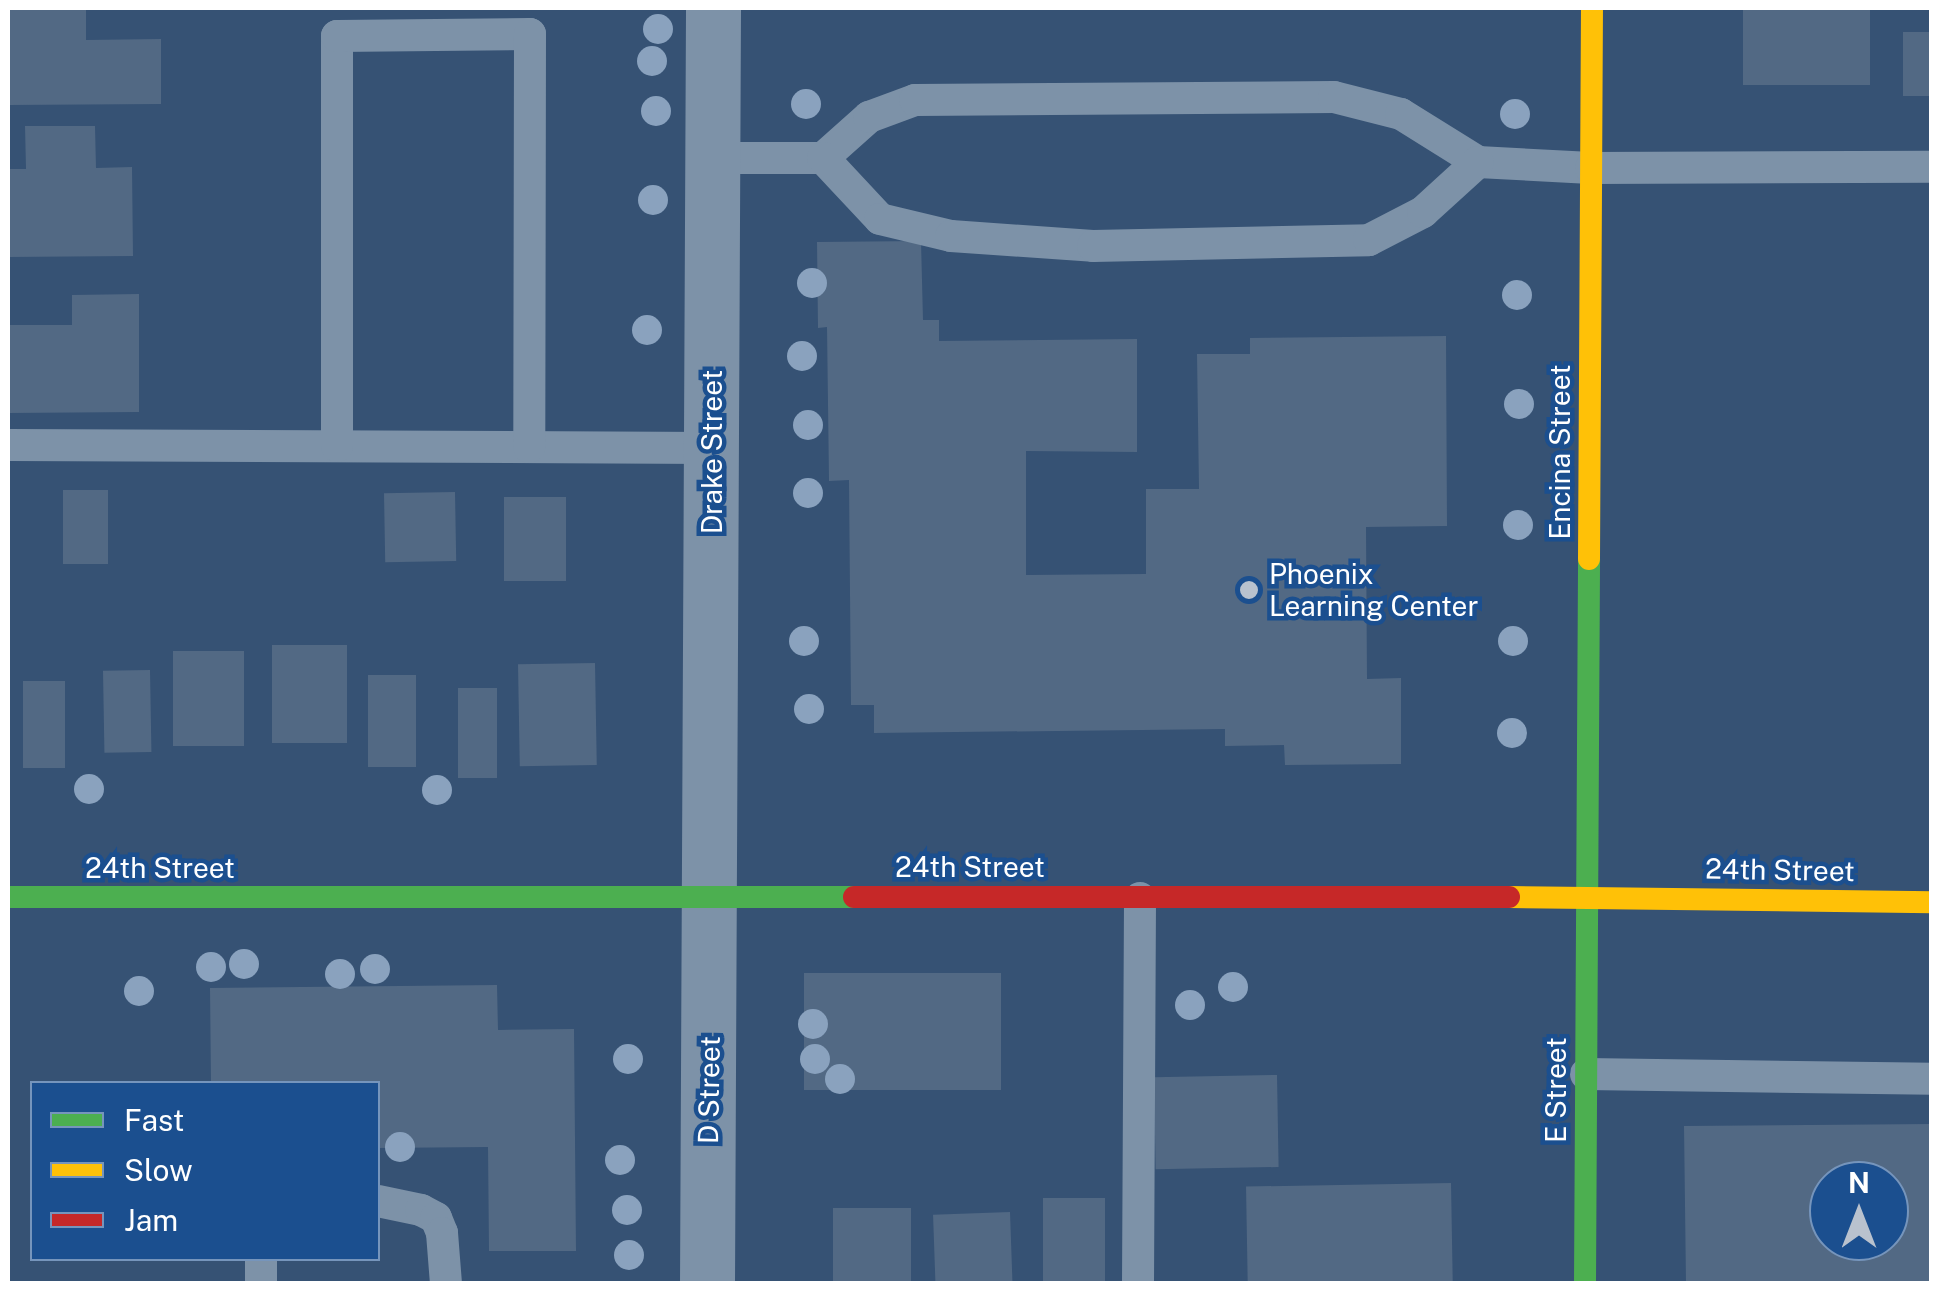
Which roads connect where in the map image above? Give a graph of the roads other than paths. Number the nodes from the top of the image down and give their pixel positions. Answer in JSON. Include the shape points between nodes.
{"nodes":[{"id":1,"x":713,"y":8,"type":"edge"},
{"id":2,"x":1592,"y":8,"type":"edge"},
{"id":3,"x":712,"y":158,"type":"junction"},
{"id":4,"x":823,"y":158,"type":"junction"},
{"id":5,"x":1478,"y":162,"type":"junction"},
{"id":6,"x":1932,"y":167,"type":"edge"},
{"id":7,"x":1591,"y":168,"type":"junction"},
{"id":8,"x":8,"y":445,"type":"edge"},
{"id":9,"x":338,"y":446,"type":"junction"},
{"id":10,"x":529,"y":447,"type":"junction"},
{"id":11,"x":712,"y":448,"type":"junction"},
{"id":12,"x":712,"y":896,"type":"junction"},
{"id":13,"x":1588,"y":896,"type":"junction"},
{"id":14,"x":8,"y":897,"type":"edge"},
{"id":15,"x":1140,"y":898,"type":"junction"},
{"id":16,"x":1932,"y":902,"type":"edge"},
{"id":17,"x":1586,"y":1074,"type":"junction"},
{"id":18,"x":1932,"y":1079,"type":"edge"},
{"id":19,"x":380,"y":1201,"type":"edge"},
{"id":20,"x":446,"y":1284,"type":"edge"},
{"id":21,"x":707,"y":1284,"type":"edge"},
{"id":22,"x":1138,"y":1284,"type":"edge"},
{"id":23,"x":1585,"y":1284,"type":"edge"}],
"edges":[{"from":1,"to":3,"type":"street","name":"Drake Street"},
{"from":2,"to":7,"type":"main road","name":"Encina Street"},
{"from":3,"to":4,"type":"lane"},
{"from":3,"to":11,"type":"street","name":"Drake Street"},
{"from":4,"to":5,"type":"lane","via":[[869,118],[915,100],[1334,97],[1401,114]]},
{"from":4,"to":5,"type":"lane","via":[[880,219],[951,236],[1093,246],[1369,240],[1423,212]]},
{"from":5,"to":7,"type":"lane"},
{"from":6,"to":7,"type":"lane"},
{"from":7,"to":13,"type":"main road","name":"Encina Street"},
{"from":8,"to":9,"type":"lane"},
{"from":9,"to":10,"type":"lane"},
{"from":9,"to":10,"type":"lane","via":[[337,36],[530,34]]},
{"from":10,"to":11,"type":"lane"},
{"from":11,"to":12,"type":"street","name":"Drake Street"},
{"from":12,"to":14,"type":"main road","name":"24th Street"},
{"from":12,"to":15,"type":"main road","name":"24th Street"},
{"from":12,"to":21,"type":"street","name":"D Street"},
{"from":13,"to":15,"type":"main road","name":"24th Street"},
{"from":13,"to":16,"type":"main road","name":"24th Street"},
{"from":13,"to":17,"type":"main road","name":"E Street"},
{"from":15,"to":22,"type":"lane"},
{"from":17,"to":18,"type":"lane"},
{"from":17,"to":23,"type":"main road","name":"E Street"},
{"from":19,"to":20,"type":"lane","via":[[436,1218]]}]}
